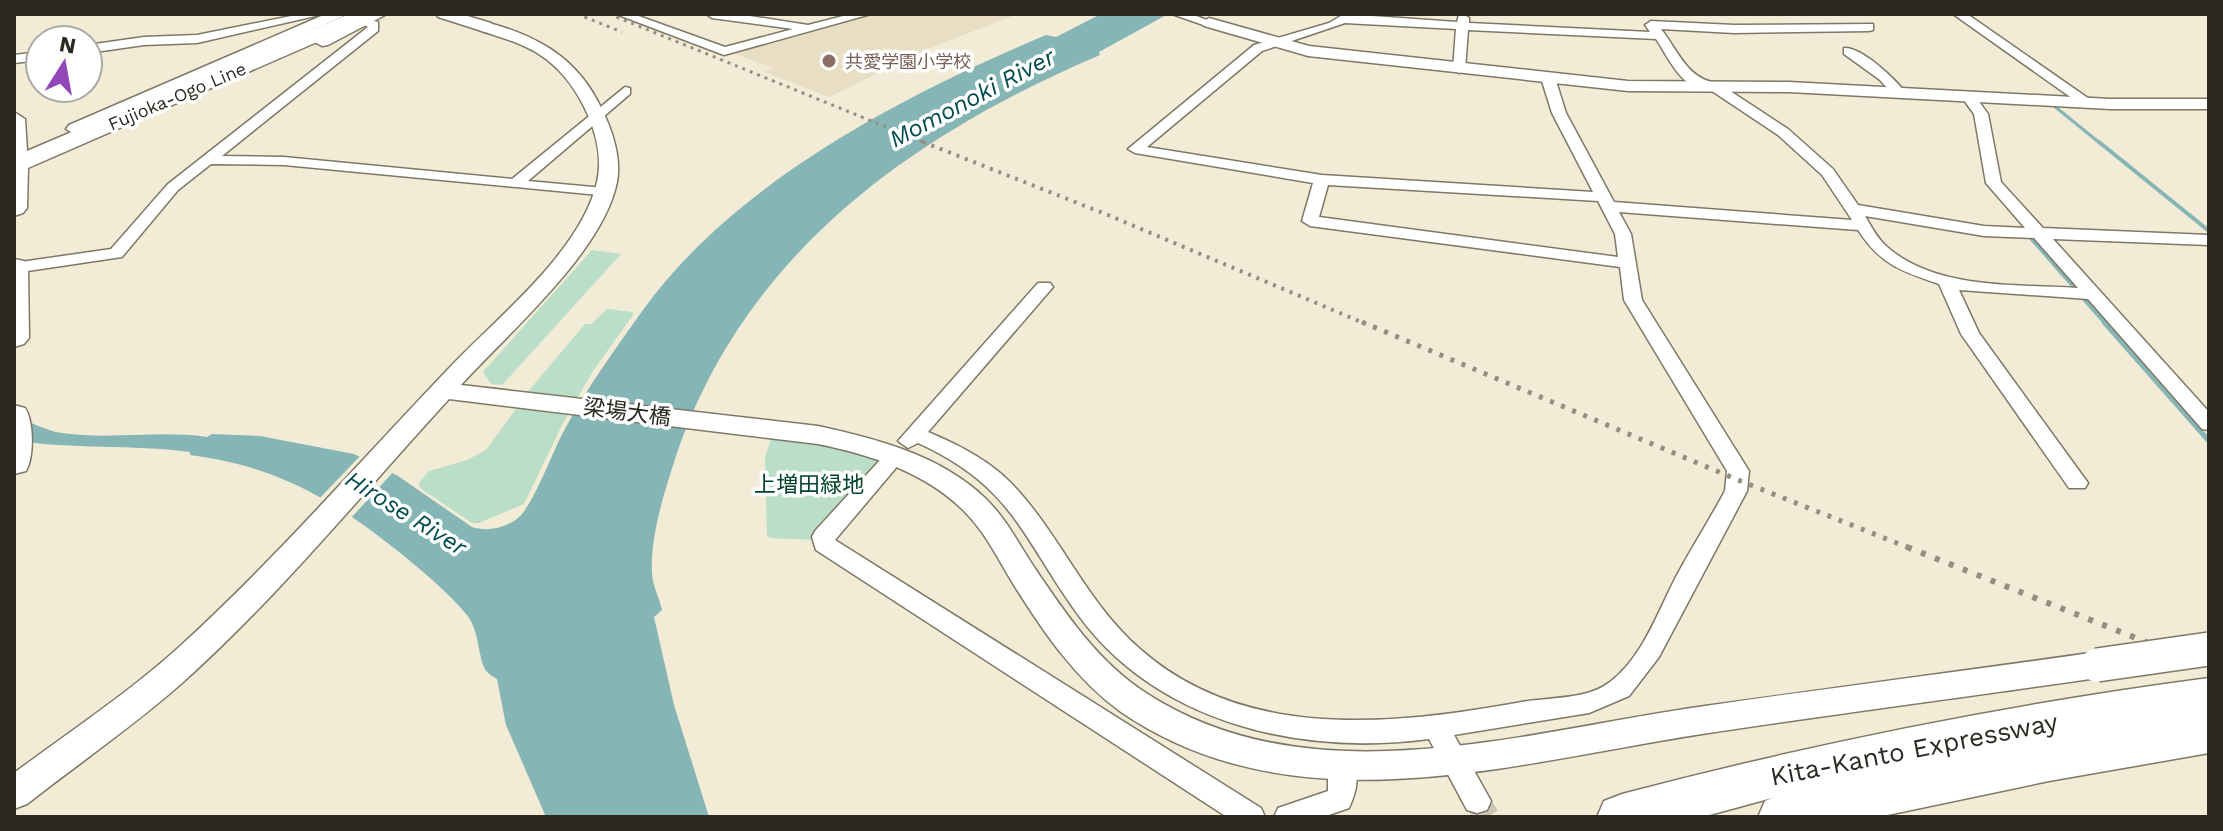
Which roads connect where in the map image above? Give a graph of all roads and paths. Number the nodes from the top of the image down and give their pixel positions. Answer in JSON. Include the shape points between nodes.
{"nodes":[{"id":1,"x":622,"y":14,"type":"edge"},
{"id":2,"x":712,"y":14,"type":"edge"},
{"id":3,"x":865,"y":14,"type":"edge"},
{"id":4,"x":1178,"y":14,"type":"edge"},
{"id":5,"x":1465,"y":14,"type":"edge"},
{"id":6,"x":1959,"y":14,"type":"edge"},
{"id":7,"x":455,"y":15,"type":"edge"},
{"id":8,"x":515,"y":16,"type":"dead end"},
{"id":9,"x":1349,"y":17,"type":"edge"},
{"id":10,"x":348,"y":18,"type":"edge"},
{"id":11,"x":1209,"y":23,"type":"joint"},
{"id":12,"x":1652,"y":25,"type":"edge"},
{"id":13,"x":485,"y":27,"type":"junction"},
{"id":14,"x":1869,"y":27,"type":"dead end"},
{"id":15,"x":813,"y":28,"type":"junction"},
{"id":16,"x":1461,"y":28,"type":"junction"},
{"id":17,"x":1274,"y":42,"type":"junction"},
{"id":18,"x":104,"y":47,"type":"edge"},
{"id":19,"x":1848,"y":51,"type":"dead end"},
{"id":20,"x":1459,"y":69,"type":"junction"},
{"id":21,"x":1548,"y":78,"type":"junction"},
{"id":22,"x":1709,"y":86,"type":"junction"},
{"id":23,"x":625,"y":91,"type":"dead end"},
{"id":24,"x":1899,"y":93,"type":"junction"},
{"id":25,"x":1968,"y":96,"type":"junction"},
{"id":26,"x":2088,"y":103,"type":"junction"},
{"id":27,"x":2208,"y":105,"type":"edge"},
{"id":28,"x":595,"y":115,"type":"junction"},
{"id":29,"x":14,"y":119,"type":"edge"},
{"id":30,"x":15,"y":159,"type":"edge"},
{"id":31,"x":208,"y":160,"type":"junction"},
{"id":32,"x":1322,"y":180,"type":"junction"},
{"id":33,"x":515,"y":184,"type":"junction"},
{"id":34,"x":604,"y":193,"type":"junction"},
{"id":35,"x":1606,"y":201,"type":"junction"},
{"id":36,"x":14,"y":208,"type":"edge"},
{"id":37,"x":1853,"y":209,"type":"junction"},
{"id":38,"x":1863,"y":226,"type":"junction"},
{"id":39,"x":2040,"y":234,"type":"junction"},
{"id":40,"x":2209,"y":240,"type":"edge"},
{"id":41,"x":1626,"y":263,"type":"junction"},
{"id":42,"x":14,"y":267,"type":"edge"},
{"id":43,"x":1947,"y":283,"type":"junction"},
{"id":44,"x":1044,"y":287,"type":"dead end"},
{"id":45,"x":2092,"y":294,"type":"junction"},
{"id":46,"x":14,"y":338,"type":"edge"},
{"id":47,"x":442,"y":390,"type":"junction"},
{"id":48,"x":14,"y":415,"type":"edge"},
{"id":49,"x":2206,"y":416,"type":"edge"},
{"id":50,"x":15,"y":455,"type":"edge"},
{"id":51,"x":14,"y":463,"type":"edge"},
{"id":52,"x":888,"y":464,"type":"dead end"},
{"id":53,"x":2077,"y":483,"type":"dead end"},
{"id":54,"x":2209,"y":649,"type":"edge"},
{"id":55,"x":2189,"y":699,"type":"edge"},
{"id":56,"x":1438,"y":729,"type":"junction"},
{"id":57,"x":2209,"y":733,"type":"edge"},
{"id":58,"x":1454,"y":760,"type":"junction"},
{"id":59,"x":1342,"y":766,"type":"junction"},
{"id":60,"x":14,"y":793,"type":"edge"},
{"id":61,"x":1882,"y":793,"type":"junction"},
{"id":62,"x":1477,"y":801,"type":"tunnel mouth"},
{"id":63,"x":1251,"y":817,"type":"edge"},
{"id":64,"x":1288,"y":817,"type":"edge"},
{"id":65,"x":1622,"y":817,"type":"edge"},
{"id":66,"x":1783,"y":817,"type":"edge"},
{"id":67,"x":1817,"y":817,"type":"edge"}],
"edges":[{"from":1,"to":15,"type":"street","via":[[724,51]]},
{"from":2,"to":15,"type":"street"},
{"from":3,"to":15,"type":"street"},
{"from":4,"to":11,"type":"street"},
{"from":5,"to":16,"type":"street"},
{"from":6,"to":26,"type":"street"},
{"from":7,"to":13,"type":"main road"},
{"from":8,"to":13,"type":"street"},
{"from":9,"to":16,"type":"street"},
{"from":9,"to":17,"type":"street"},
{"from":10,"to":18,"type":"street"},
{"from":10,"to":30,"type":"main road","name":"Fujioka-Ogo Line","via":[[138,112]]},
{"from":10,"to":30,"type":"main road","name":"Fujioka-Ogo Line"},
{"from":10,"to":31,"type":"street","via":[[374,25]]},
{"from":11,"to":17,"type":"street"},
{"from":12,"to":14,"type":"street"},
{"from":12,"to":16,"type":"street"},
{"from":12,"to":22,"type":"street","via":[[1677,67]]},
{"from":13,"to":28,"type":"street","via":[[532,44],[559,61],[580,85]]},
{"from":16,"to":20,"type":"street"},
{"from":17,"to":20,"type":"street"},
{"from":17,"to":32,"type":"street","via":[[1258,48],[1135,149]]},
{"from":19,"to":24,"type":"street"},
{"from":20,"to":21,"type":"street"},
{"from":21,"to":22,"type":"street","via":[[1628,86]]},
{"from":21,"to":35,"type":"street","via":[[1559,113]]},
{"from":22,"to":24,"type":"street"},
{"from":22,"to":37,"type":"street","via":[[1794,141],[1828,172]]},
{"from":23,"to":28,"type":"street"},
{"from":24,"to":25,"type":"street"},
{"from":25,"to":26,"type":"street"},
{"from":25,"to":39,"type":"street","via":[[1981,114],[1994,183]]},
{"from":26,"to":27,"type":"street"},
{"from":28,"to":33,"type":"street"},
{"from":28,"to":34,"type":"street","via":[[608,147]]},
{"from":29,"to":30,"type":"main road"},
{"from":30,"to":36,"type":"main road"},
{"from":31,"to":33,"type":"street","via":[[284,161]]},
{"from":31,"to":42,"type":"street","via":[[173,187],[116,253]]},
{"from":32,"to":35,"type":"street"},
{"from":32,"to":41,"type":"street","via":[[1310,221]]},
{"from":33,"to":34,"type":"street"},
{"from":34,"to":47,"type":"street","via":[[568,253]]},
{"from":35,"to":38,"type":"street"},
{"from":35,"to":41,"type":"street","via":[[1623,234]]},
{"from":37,"to":38,"type":"street"},
{"from":37,"to":39,"type":"street","via":[[1976,231]]},
{"from":38,"to":43,"type":"street","via":[[1878,248],[1902,266]]},
{"from":39,"to":40,"type":"street"},
{"from":39,"to":45,"type":"street"},
{"from":41,"to":56,"type":"street","via":[[1638,310],[1738,471],[1736,491],[1660,633],[1617,692]]},
{"from":42,"to":46,"type":"main road"},
{"from":43,"to":45,"type":"street"},
{"from":43,"to":53,"type":"street","via":[[1970,334]]},
{"from":44,"to":56,"type":"street","via":[[912,437],[950,451],[1000,486],[1111,637],[1176,688],[1226,710],[1304,730],[1367,735]]},
{"from":45,"to":49,"type":"street"},
{"from":47,"to":59,"type":"street","name":"梁場大橋","via":[[761,428],[858,443],[909,461],[939,478],[991,522],[1071,643],[1137,704],[1239,750]]},
{"from":47,"to":60,"type":"street","via":[[215,632],[141,699]]},
{"from":48,"to":50,"type":"main road"},
{"from":50,"to":51,"type":"main road"},
{"from":52,"to":63,"type":"street","via":[[823,537],[824,544]]},
{"from":54,"to":58,"type":"street","name":"梁場大橋","bridge":true},
{"from":55,"to":65,"type":"highway","name":"Kita-Kanto Expressway","via":[[1858,757]]},
{"from":56,"to":58,"type":"street"},
{"from":57,"to":61,"type":"highway","name":"Kita-Kanto Expressway"},
{"from":58,"to":59,"type":"street","name":"梁場大橋"},
{"from":58,"to":62,"type":"street"},
{"from":59,"to":64,"type":"street","via":[[1339,799]]},
{"from":61,"to":66,"type":"highway","name":"Kita-Kanto Expressway"},
{"from":61,"to":67,"type":"highway"}]}
